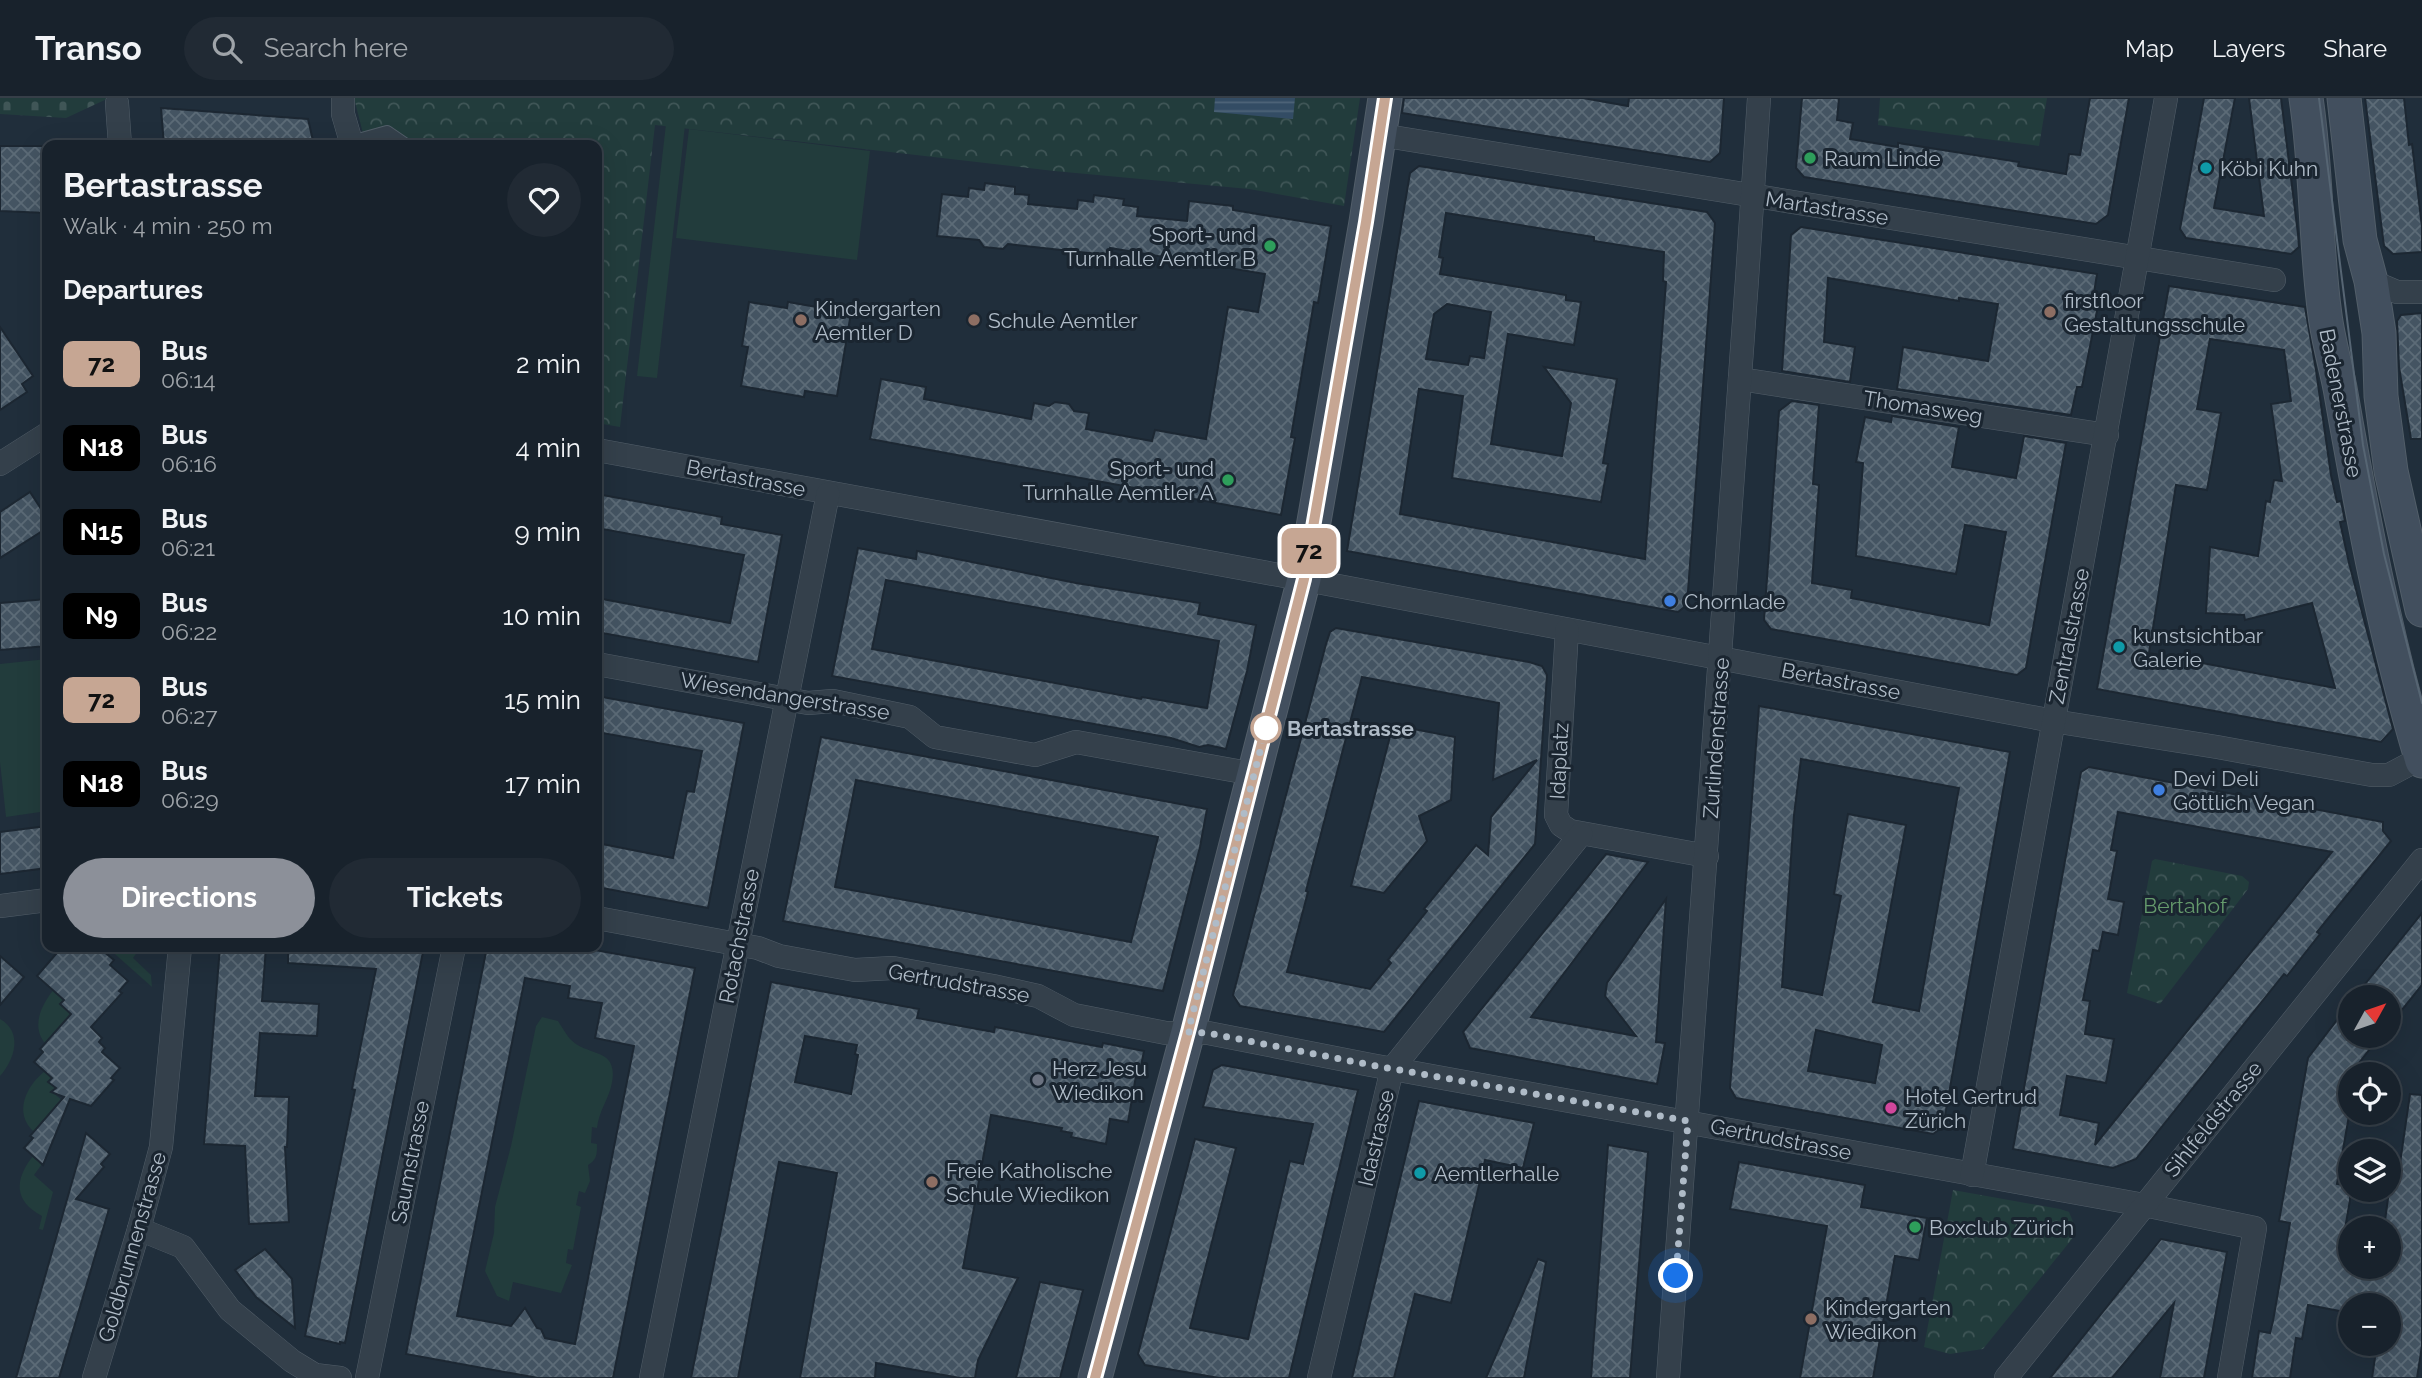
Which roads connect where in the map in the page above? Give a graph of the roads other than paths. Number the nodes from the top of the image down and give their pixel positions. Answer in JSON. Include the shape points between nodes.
{"nodes":[{"id":1,"x":343,"y":98,"type":"edge"},
{"id":2,"x":1385,"y":98,"type":"edge"},
{"id":3,"x":1759,"y":98,"type":"edge"},
{"id":4,"x":2166,"y":98,"type":"edge"},
{"id":5,"x":2306,"y":98,"type":"edge"},
{"id":6,"x":2344,"y":98,"type":"edge"},
{"id":7,"x":116,"y":101,"type":"edge"},
{"id":8,"x":1380,"y":135,"type":"junction"},
{"id":9,"x":120,"y":140,"type":"edge"},
{"id":10,"x":350,"y":140,"type":"edge"},
{"id":11,"x":363,"y":140,"type":"edge"},
{"id":12,"x":399,"y":140,"type":"edge"},
{"id":13,"x":1752,"y":196,"type":"junction"},
{"id":14,"x":2137,"y":259,"type":"junction"},
{"id":15,"x":2274,"y":281,"type":"dead end"},
{"id":16,"x":2371,"y":281,"type":"junction"},
{"id":17,"x":2422,"y":292,"type":"edge"},
{"id":18,"x":1740,"y":379,"type":"junction"},
{"id":19,"x":2107,"y":435,"type":"junction"},
{"id":20,"x":42,"y":437,"type":"edge"},
{"id":21,"x":602,"y":451,"type":"edge"},
{"id":22,"x":0,"y":464,"type":"edge"},
{"id":23,"x":828,"y":494,"type":"junction"},
{"id":24,"x":1304,"y":579,"type":"junction"},
{"id":25,"x":2422,"y":610,"type":"edge"},
{"id":26,"x":1567,"y":630,"type":"junction"},
{"id":27,"x":1723,"y":659,"type":"junction"},
{"id":28,"x":602,"y":665,"type":"edge"},
{"id":29,"x":784,"y":699,"type":"junction"},
{"id":30,"x":2414,"y":713,"type":"edge"},
{"id":31,"x":2053,"y":721,"type":"junction"},
{"id":32,"x":2422,"y":760,"type":"edge"},
{"id":33,"x":1254,"y":774,"type":"junction"},
{"id":34,"x":1581,"y":834,"type":"junction"},
{"id":35,"x":1707,"y":856,"type":"junction"},
{"id":36,"x":2422,"y":860,"type":"edge"},
{"id":37,"x":42,"y":901,"type":"edge"},
{"id":38,"x":0,"y":906,"type":"edge"},
{"id":39,"x":602,"y":919,"type":"edge"},
{"id":40,"x":737,"y":944,"type":"junction"},
{"id":41,"x":180,"y":952,"type":"edge"},
{"id":42,"x":452,"y":952,"type":"edge"},
{"id":43,"x":1188,"y":1032,"type":"junction"},
{"id":44,"x":1392,"y":1069,"type":"junction"},
{"id":45,"x":1688,"y":1121,"type":"junction"},
{"id":46,"x":1972,"y":1175,"type":"junction"},
{"id":47,"x":2144,"y":1205,"type":"junction"},
{"id":48,"x":139,"y":1229,"type":"junction"},
{"id":49,"x":94,"y":1378,"type":"edge"},
{"id":50,"x":340,"y":1378,"type":"edge"},
{"id":51,"x":367,"y":1378,"type":"edge"},
{"id":52,"x":651,"y":1378,"type":"edge"},
{"id":53,"x":1095,"y":1378,"type":"edge"},
{"id":54,"x":1319,"y":1378,"type":"edge"},
{"id":55,"x":1668,"y":1378,"type":"edge"},
{"id":56,"x":2006,"y":1378,"type":"edge"},
{"id":57,"x":2229,"y":1378,"type":"edge"}],
"edges":[{"from":1,"to":10,"type":"street"},
{"from":2,"to":8,"type":"street"},
{"from":3,"to":13,"type":"street","name":"Zurlindenstrasse"},
{"from":4,"to":14,"type":"street","name":"Zentralstrasse"},
{"from":5,"to":30,"type":"street","name":"Badenerstrasse","via":[[2325,318],[2369,548]]},
{"from":6,"to":16,"type":"street","name":"Badenerstrasse","via":[[2360,240]]},
{"from":7,"to":9,"type":"street"},
{"from":8,"to":13,"type":"street","name":"Martastrasse"},
{"from":8,"to":24,"type":"street"},
{"from":11,"to":12,"type":"lane","via":[[387,132]]},
{"from":13,"to":14,"type":"street","name":"Martastrasse"},
{"from":13,"to":18,"type":"street","name":"Zurlindenstrasse"},
{"from":14,"to":15,"type":"street","name":"Martastrasse"},
{"from":14,"to":19,"type":"street","name":"Zentralstrasse"},
{"from":16,"to":17,"type":"street","via":[[2397,292]]},
{"from":16,"to":25,"type":"street","name":"Badenerstrasse","via":[[2391,471]]},
{"from":18,"to":19,"type":"street","name":"Thomasweg"},
{"from":18,"to":27,"type":"street","name":"Zurlindenstrasse"},
{"from":19,"to":31,"type":"street","name":"Zentralstrasse"},
{"from":20,"to":22,"type":"street"},
{"from":21,"to":23,"type":"street","name":"Bertastrasse"},
{"from":23,"to":24,"type":"street","name":"Bertastrasse"},
{"from":23,"to":29,"type":"street","name":"Rotachstrasse"},
{"from":24,"to":26,"type":"street","name":"Bertastrasse"},
{"from":24,"to":33,"type":"street"},
{"from":26,"to":27,"type":"street","name":"Bertastrasse"},
{"from":26,"to":34,"type":"street","name":"Idaplatz","via":[[1556,815],[1565,829]]},
{"from":27,"to":31,"type":"street","name":"Bertastrasse"},
{"from":27,"to":35,"type":"street","name":"Zurlindenstrasse"},
{"from":28,"to":29,"type":"street","name":"Wiesendangerstrasse"},
{"from":29,"to":33,"type":"street","name":"Wiesendangerstrasse","via":[[833,701],[910,717],[935,737],[1035,755],[1076,742]]},
{"from":29,"to":40,"type":"street","name":"Rotachstrasse"},
{"from":30,"to":32,"type":"street","name":"Badenerstrasse"},
{"from":31,"to":32,"type":"street","name":"Bertastrasse","via":[[2372,775],[2389,775]]},
{"from":31,"to":46,"type":"street","name":"Zentralstrasse"},
{"from":33,"to":43,"type":"street"},
{"from":34,"to":35,"type":"street","name":"Idaplatz"},
{"from":34,"to":44,"type":"street","name":"Idastrasse"},
{"from":35,"to":45,"type":"street","name":"Zurlindenstrasse"},
{"from":36,"to":47,"type":"street","name":"Sihlfeldstrasse"},
{"from":37,"to":38,"type":"street"},
{"from":39,"to":40,"type":"street","name":"Gertrudstrasse"},
{"from":40,"to":43,"type":"street","name":"Gertrudstrasse","via":[[855,970],[893,968],[993,986],[1038,996],[1074,1015],[1166,1033]]},
{"from":40,"to":52,"type":"street","name":"Rotachstrasse"},
{"from":41,"to":48,"type":"street","name":"Goldbrunnenstrasse","via":[[161,1147]]},
{"from":42,"to":51,"type":"street","name":"Saumstrasse"},
{"from":43,"to":44,"type":"street","name":"Gertrudstrasse"},
{"from":43,"to":53,"type":"street"},
{"from":44,"to":45,"type":"street","name":"Gertrudstrasse"},
{"from":44,"to":54,"type":"street","name":"Idastrasse"},
{"from":45,"to":46,"type":"street","name":"Gertrudstrasse"},
{"from":45,"to":55,"type":"street","name":"Zurlindenstrasse"},
{"from":46,"to":47,"type":"street","name":"Gertrudstrasse"},
{"from":47,"to":56,"type":"street","name":"Sihlfeldstrasse"},
{"from":47,"to":57,"type":"street","name":"Gertrudstrasse","via":[[2255,1228]]},
{"from":48,"to":49,"type":"street","name":"Goldbrunnenstrasse"},
{"from":48,"to":50,"type":"street","via":[[183,1247],[230,1310],[292,1361],[315,1376]]}]}
